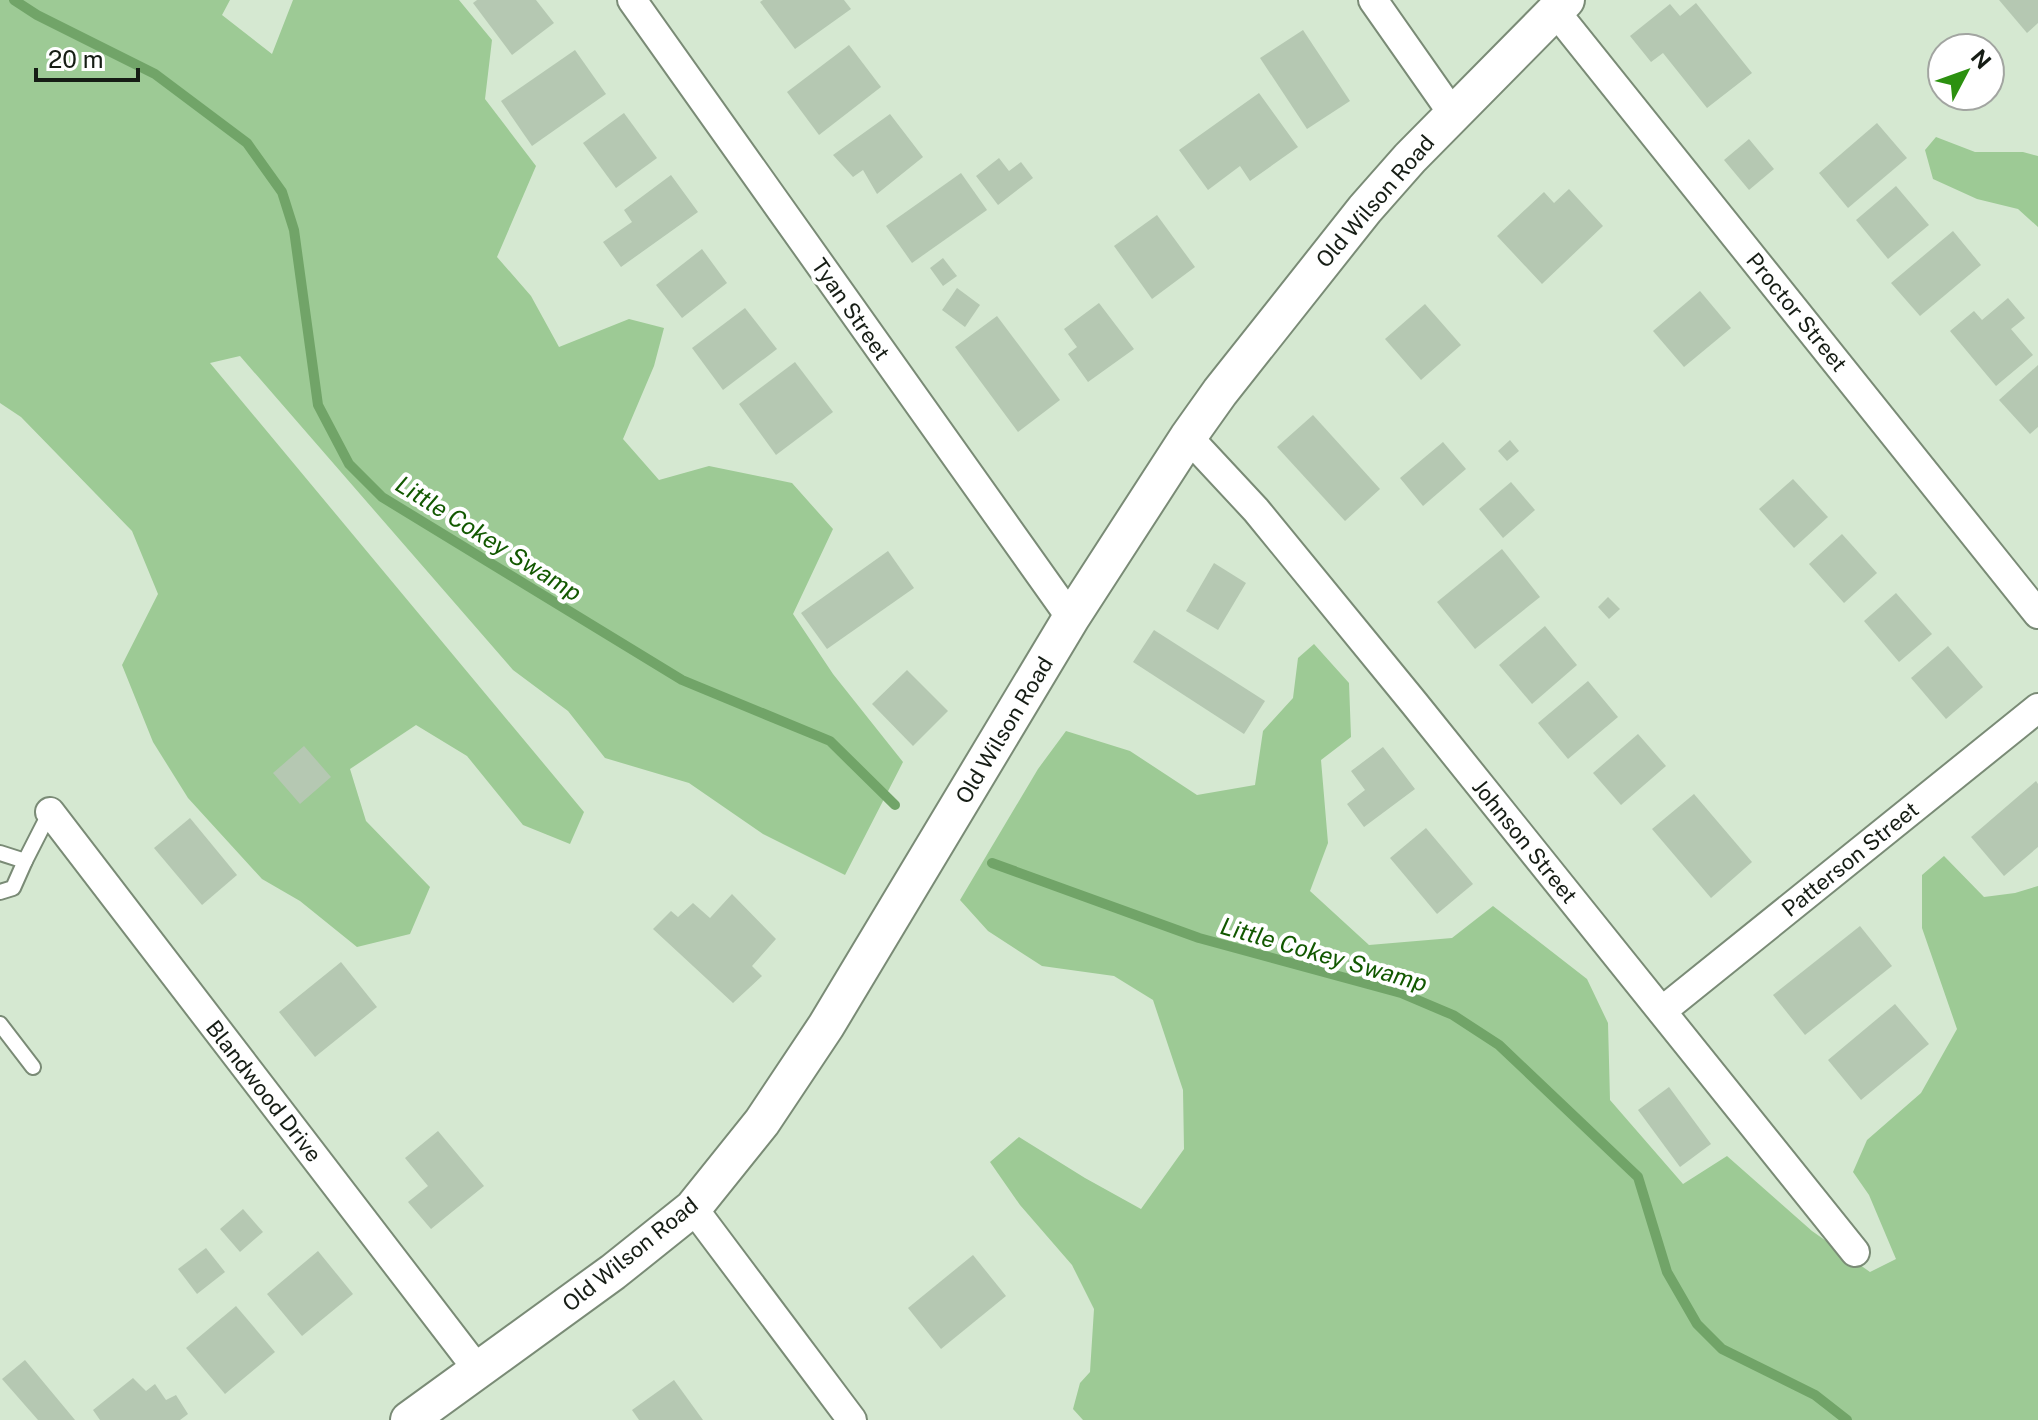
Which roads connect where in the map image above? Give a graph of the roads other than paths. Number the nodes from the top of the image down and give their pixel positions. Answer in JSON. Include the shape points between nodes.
{"nodes":[{"id":1,"x":632,"y":0,"type":"edge"},
{"id":2,"x":1373,"y":0,"type":"edge"},
{"id":3,"x":1560,"y":5,"type":"edge"},
{"id":4,"x":1453,"y":114,"type":"junction"},
{"id":5,"x":1188,"y":437,"type":"junction"},
{"id":6,"x":2038,"y":614,"type":"edge"},
{"id":7,"x":1071,"y":618,"type":"junction"},
{"id":8,"x":2038,"y":708,"type":"edge"},
{"id":9,"x":50,"y":812,"type":"joint"},
{"id":10,"x":0,"y":853,"type":"edge"},
{"id":11,"x":25,"y":861,"type":"junction"},
{"id":12,"x":0,"y":892,"type":"edge"},
{"id":13,"x":1662,"y":1011,"type":"junction"},
{"id":14,"x":0,"y":1024,"type":"edge"},
{"id":15,"x":33,"y":1067,"type":"dead end"},
{"id":16,"x":693,"y":1208,"type":"junction"},
{"id":17,"x":1855,"y":1252,"type":"dead end"},
{"id":18,"x":478,"y":1370,"type":"junction"},
{"id":19,"x":409,"y":1420,"type":"edge"},
{"id":20,"x":852,"y":1420,"type":"edge"}],
"edges":[{"from":1,"to":7,"type":"street","name":"Tyan Street"},
{"from":2,"to":4,"type":"street"},
{"from":3,"to":4,"type":"street","name":"Old Wilson Road"},
{"from":3,"to":6,"type":"street","name":"Proctor Street"},
{"from":4,"to":5,"type":"street","name":"Old Wilson Road","via":[[1354,221]]},
{"from":5,"to":7,"type":"street","name":"Old Wilson Road"},
{"from":5,"to":13,"type":"street","name":"Johnson Street","via":[[1256,510]]},
{"from":7,"to":16,"type":"street","name":"Old Wilson Road","via":[[826,1026],[762,1122]]},
{"from":8,"to":13,"type":"street","name":"Patterson Street"},
{"from":9,"to":11,"type":"lane"},
{"from":9,"to":18,"type":"street","name":"Blandwood Drive"},
{"from":10,"to":11,"type":"lane"},
{"from":11,"to":12,"type":"lane","via":[[13,888]]},
{"from":13,"to":17,"type":"street","name":"Johnson Street"},
{"from":14,"to":15,"type":"lane"},
{"from":16,"to":18,"type":"street","name":"Old Wilson Road"},
{"from":16,"to":20,"type":"street"},
{"from":18,"to":19,"type":"street","name":"Old Wilson Road"}]}
